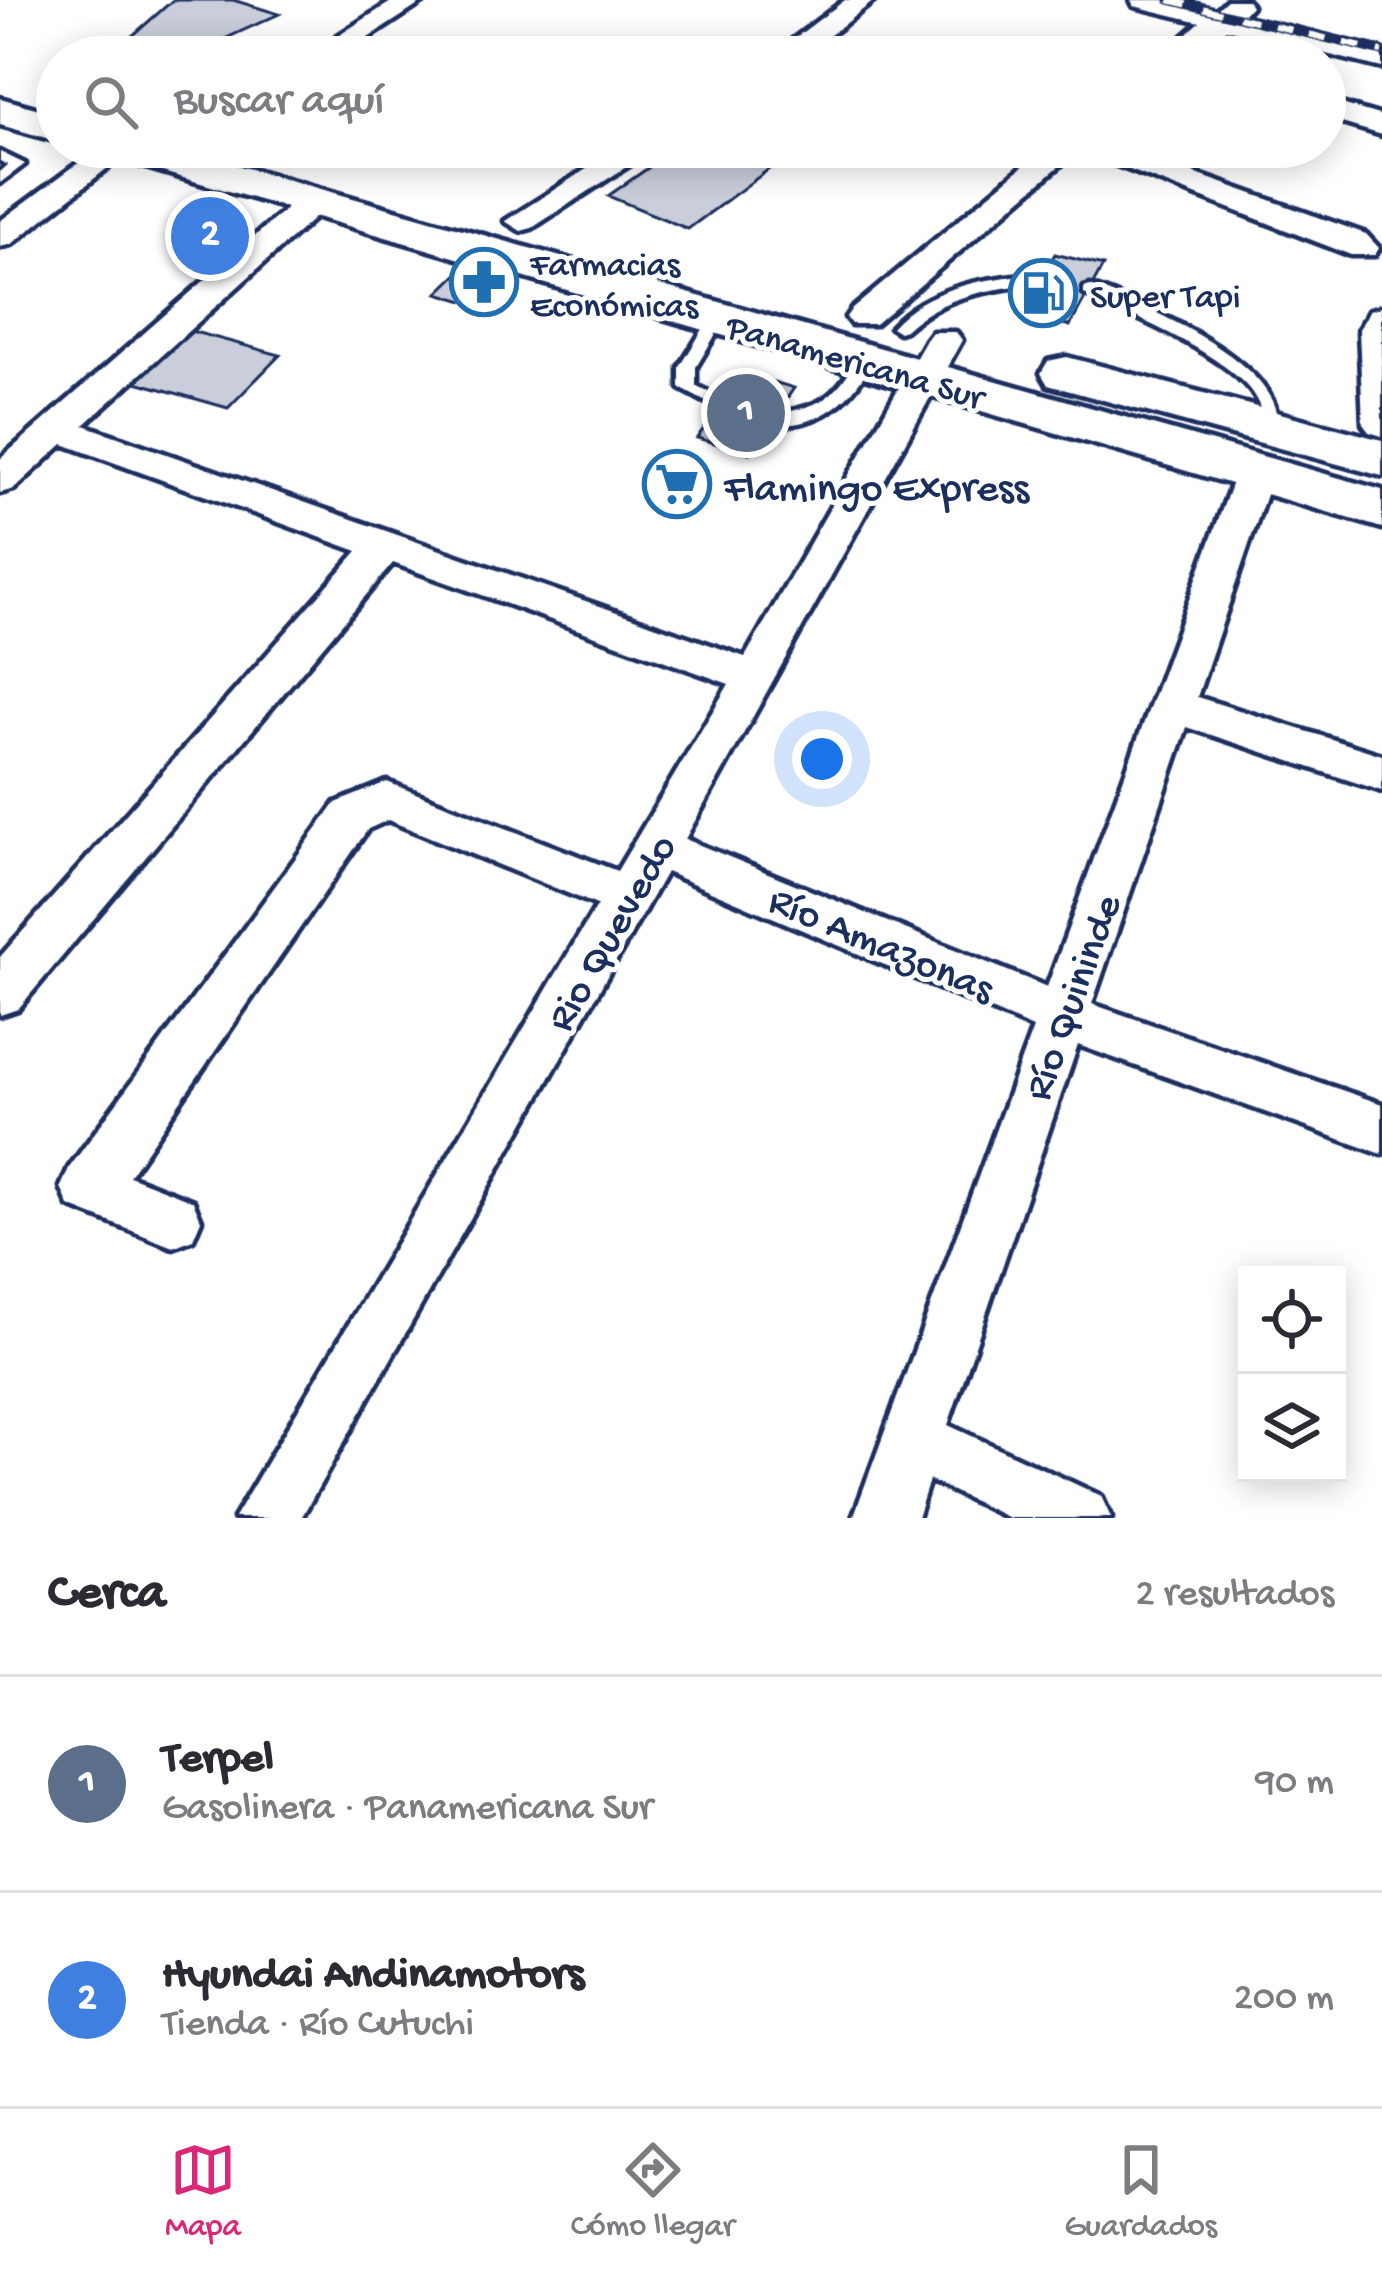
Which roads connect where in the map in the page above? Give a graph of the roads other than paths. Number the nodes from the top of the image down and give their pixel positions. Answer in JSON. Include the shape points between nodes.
{"nodes":[{"id":1,"x":413,"y":0,"type":"edge"},
{"id":2,"x":862,"y":0,"type":"edge"},
{"id":3,"x":1144,"y":0,"type":"edge"},
{"id":4,"x":1236,"y":5,"type":"edge"},
{"id":5,"x":1382,"y":32,"type":"edge"},
{"id":6,"x":354,"y":36,"type":"edge"},
{"id":7,"x":813,"y":36,"type":"edge"},
{"id":8,"x":1199,"y":36,"type":"edge"},
{"id":9,"x":1320,"y":36,"type":"edge"},
{"id":10,"x":1346,"y":46,"type":"edge"},
{"id":11,"x":1382,"y":59,"type":"edge"},
{"id":12,"x":0,"y":74,"type":"edge"},
{"id":13,"x":36,"y":84,"type":"edge"},
{"id":14,"x":0,"y":111,"type":"edge"},
{"id":15,"x":1346,"y":115,"type":"edge"},
{"id":16,"x":36,"y":122,"type":"edge"},
{"id":17,"x":1382,"y":126,"type":"edge"},
{"id":18,"x":0,"y":156,"type":"edge"},
{"id":19,"x":93,"y":168,"type":"edge"},
{"id":20,"x":194,"y":168,"type":"edge"},
{"id":21,"x":334,"y":168,"type":"edge"},
{"id":22,"x":607,"y":168,"type":"edge"},
{"id":23,"x":1047,"y":168,"type":"edge"},
{"id":24,"x":1150,"y":168,"type":"edge"},
{"id":25,"x":0,"y":179,"type":"edge"},
{"id":26,"x":313,"y":202,"type":"junction"},
{"id":27,"x":520,"y":221,"type":"junction"},
{"id":28,"x":0,"y":237,"type":"edge"},
{"id":29,"x":1363,"y":248,"type":"dead end"},
{"id":30,"x":1040,"y":278,"type":"dead end"},
{"id":31,"x":1090,"y":290,"type":"dead end"},
{"id":32,"x":1382,"y":316,"type":"edge"},
{"id":33,"x":717,"y":319,"type":"junction"},
{"id":34,"x":899,"y":345,"type":"junction"},
{"id":35,"x":721,"y":405,"type":"dead end"},
{"id":36,"x":772,"y":420,"type":"dead end"},
{"id":37,"x":1382,"y":424,"type":"edge"},
{"id":38,"x":57,"y":429,"type":"junction"},
{"id":39,"x":1262,"y":451,"type":"junction"},
{"id":40,"x":1382,"y":458,"type":"edge"},
{"id":41,"x":0,"y":480,"type":"edge"},
{"id":42,"x":1382,"y":509,"type":"edge"},
{"id":43,"x":385,"y":545,"type":"junction"},
{"id":44,"x":755,"y":676,"type":"junction"},
{"id":45,"x":1175,"y":707,"type":"junction"},
{"id":46,"x":1382,"y":772,"type":"edge"},
{"id":47,"x":656,"y":847,"type":"junction"},
{"id":48,"x":628,"y":896,"type":"junction"},
{"id":49,"x":0,"y":993,"type":"edge"},
{"id":50,"x":1060,"y":1016,"type":"junction"},
{"id":51,"x":1382,"y":1129,"type":"edge"},
{"id":52,"x":173,"y":1220,"type":"dead end"},
{"id":53,"x":911,"y":1440,"type":"junction"},
{"id":54,"x":266,"y":1518,"type":"edge"},
{"id":55,"x":885,"y":1518,"type":"edge"},
{"id":56,"x":1078,"y":1518,"type":"edge"}],
"edges":[{"from":1,"to":6,"type":"street"},
{"from":2,"to":7,"type":"street"},
{"from":3,"to":4,"type":"street"},
{"from":4,"to":5,"type":"street"},
{"from":4,"to":8,"type":"street"},
{"from":4,"to":9,"type":"street"},
{"from":10,"to":11,"type":"street"},
{"from":12,"to":13,"type":"highway"},
{"from":14,"to":16,"type":"highway"},
{"from":15,"to":17,"type":"street"},
{"from":18,"to":25,"type":"lane","via":[[18,164]]},
{"from":19,"to":28,"type":"street"},
{"from":20,"to":26,"type":"highway","name":"Panamericana Sur"},
{"from":21,"to":27,"type":"highway","name":"Panamericana Sur"},
{"from":22,"to":27,"type":"street"},
{"from":23,"to":34,"type":"street"},
{"from":24,"to":29,"type":"street"},
{"from":26,"to":33,"type":"highway","name":"Panamericana Sur"},
{"from":26,"to":38,"type":"street"},
{"from":27,"to":34,"type":"highway","name":"Panamericana Sur"},
{"from":30,"to":34,"type":"lane","via":[[972,284],[913,312]]},
{"from":31,"to":39,"type":"lane","via":[[1214,351],[1265,393],[1274,412]]},
{"from":32,"to":37,"type":"street"},
{"from":33,"to":34,"type":"highway","name":"Panamericana Sur"},
{"from":33,"to":35,"type":"lane","via":[[688,368],[688,388]]},
{"from":34,"to":36,"type":"lane","via":[[811,417]]},
{"from":34,"to":39,"type":"highway","name":"Panamericana Sur"},
{"from":34,"to":44,"type":"street","name":"Rio Quevedo"},
{"from":38,"to":41,"type":"street"},
{"from":38,"to":43,"type":"street"},
{"from":39,"to":40,"type":"highway","name":"Panamericana Sur"},
{"from":39,"to":42,"type":"highway","name":"Panamericana Sur"},
{"from":39,"to":45,"type":"street","name":"Río Quininde"},
{"from":43,"to":44,"type":"street"},
{"from":43,"to":49,"type":"street"},
{"from":44,"to":47,"type":"street","name":"Rio Quevedo"},
{"from":45,"to":46,"type":"street"},
{"from":45,"to":50,"type":"street","name":"Río Quininde"},
{"from":47,"to":48,"type":"street","name":"Rio Quevedo"},
{"from":47,"to":50,"type":"street","name":"Río Amazonas"},
{"from":48,"to":52,"type":"street","via":[[387,800],[352,816],[89,1187]]},
{"from":48,"to":54,"type":"street","name":"Rio Quevedo"},
{"from":50,"to":51,"type":"street","name":"Río Amazonas"},
{"from":50,"to":53,"type":"street","name":"Río Quininde"},
{"from":53,"to":55,"type":"street","name":"Río Quininde"},
{"from":53,"to":56,"type":"street"}]}
